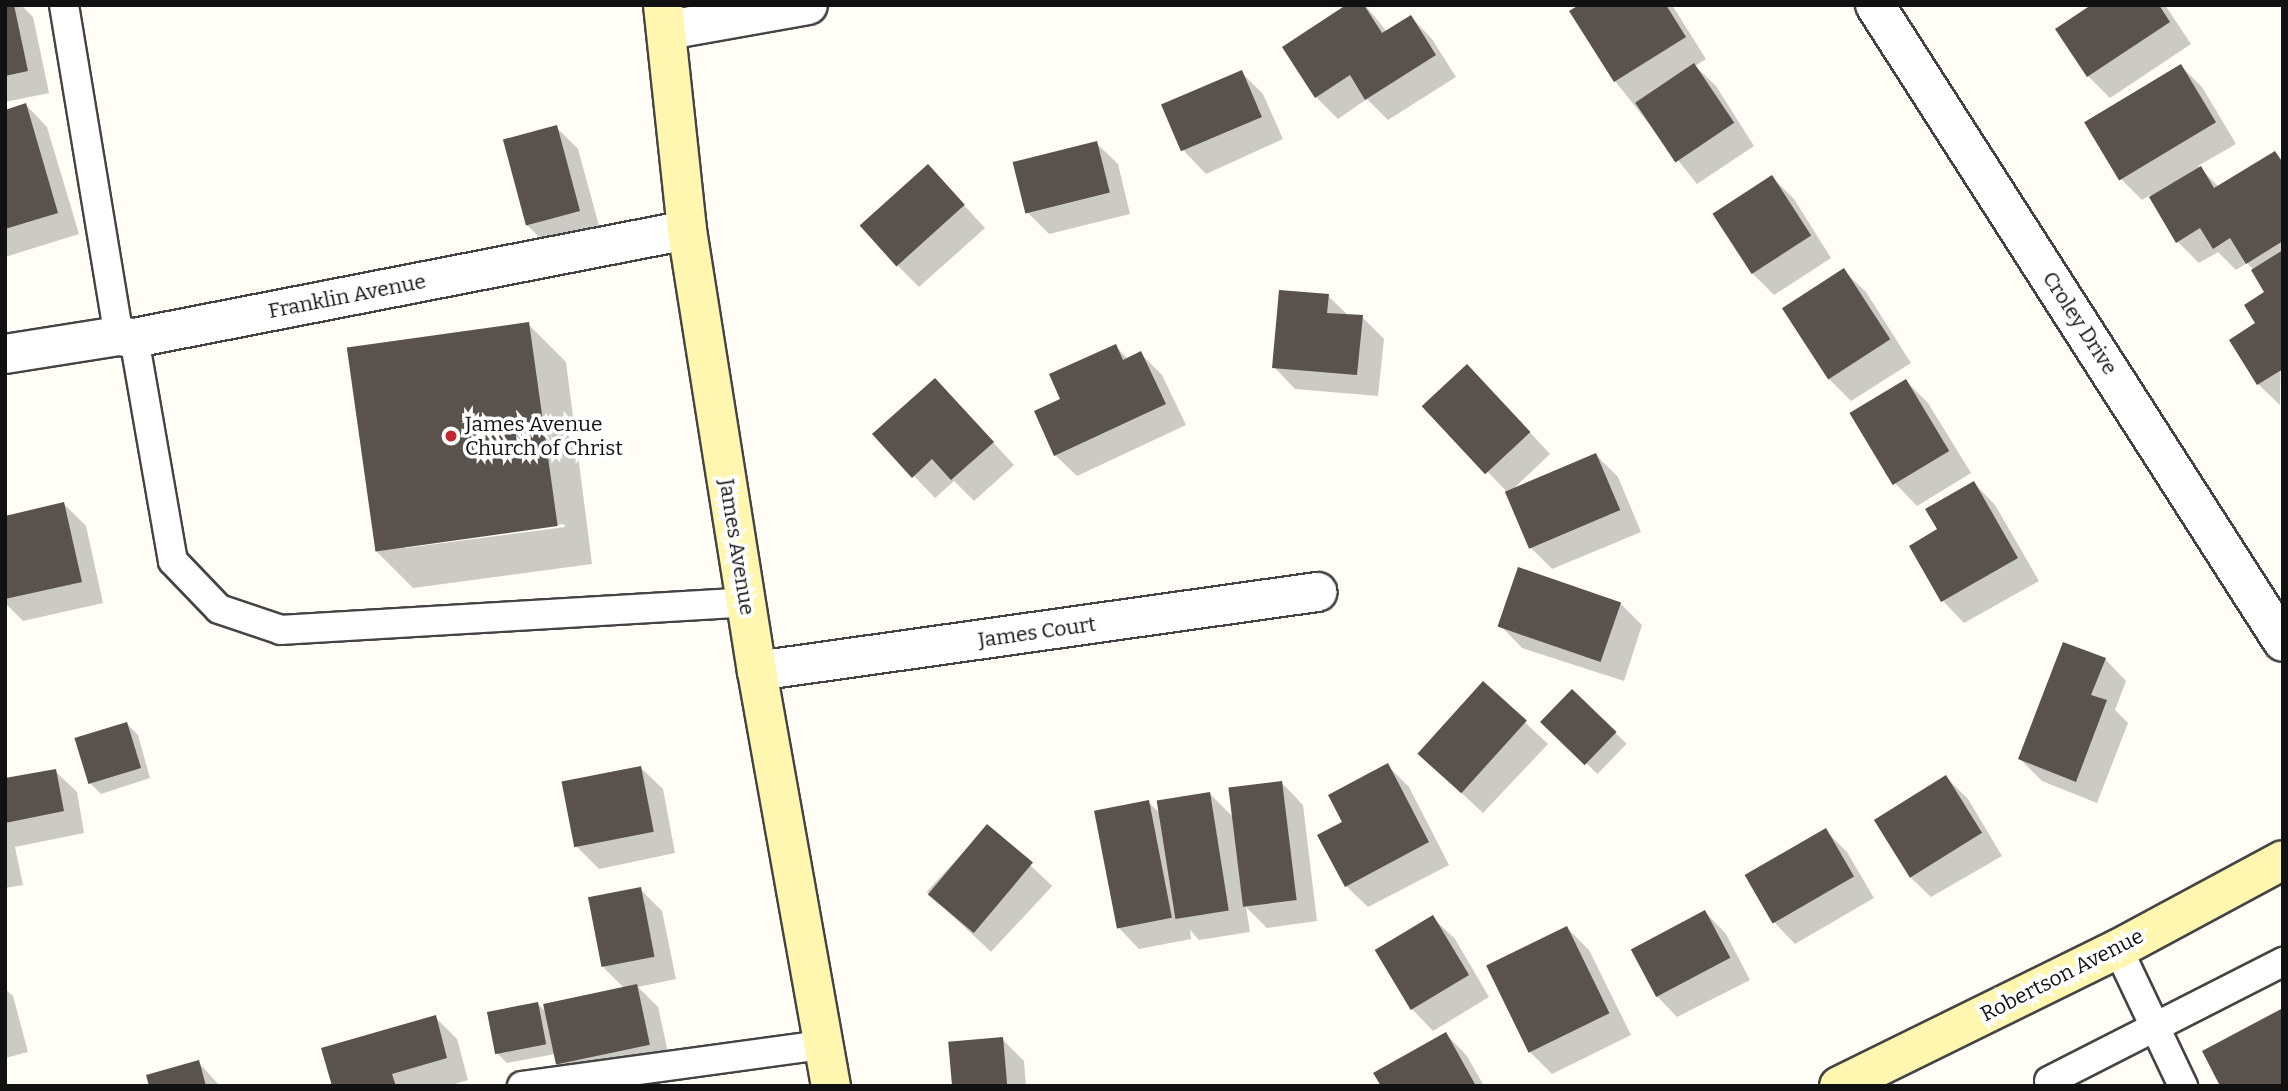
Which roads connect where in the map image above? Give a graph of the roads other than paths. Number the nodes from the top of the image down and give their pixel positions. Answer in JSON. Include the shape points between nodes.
{"nodes":[{"id":1,"x":64,"y":5,"type":"edge"},
{"id":2,"x":808,"y":5,"type":"edge"},
{"id":3,"x":1875,"y":5,"type":"edge"},
{"id":4,"x":666,"y":18,"type":"edge"},
{"id":5,"x":687,"y":230,"type":"junction"},
{"id":6,"x":126,"y":337,"type":"junction"},
{"id":7,"x":5,"y":354,"type":"edge"},
{"id":8,"x":1317,"y":592,"type":"dead end"},
{"id":9,"x":746,"y":602,"type":"junction"},
{"id":10,"x":2283,"y":642,"type":"edge"},
{"id":11,"x":757,"y":671,"type":"junction"},
{"id":12,"x":2283,"y":860,"type":"edge"},
{"id":13,"x":2118,"y":949,"type":"junction"},
{"id":14,"x":2283,"y":962,"type":"edge"},
{"id":15,"x":2156,"y":1028,"type":"junction"},
{"id":16,"x":823,"y":1045,"type":"junction"},
{"id":17,"x":2049,"y":1081,"type":"dead end"},
{"id":18,"x":522,"y":1086,"type":"edge"},
{"id":19,"x":831,"y":1086,"type":"edge"},
{"id":20,"x":1839,"y":1086,"type":"edge"},
{"id":21,"x":2183,"y":1086,"type":"edge"}],
"edges":[{"from":1,"to":6,"type":"lane"},
{"from":2,"to":4,"type":"street"},
{"from":3,"to":10,"type":"street","name":"Croley Drive"},
{"from":4,"to":5,"type":"street","name":"James Avenue"},
{"from":5,"to":6,"type":"street","name":"Franklin Avenue"},
{"from":5,"to":9,"type":"street","name":"James Avenue"},
{"from":6,"to":7,"type":"street","name":"Franklin Avenue"},
{"from":6,"to":9,"type":"lane","via":[[173,561],[219,609],[281,630]]},
{"from":8,"to":11,"type":"street","name":"James Court"},
{"from":9,"to":11,"type":"street","name":"James Avenue"},
{"from":11,"to":16,"type":"street","name":"James Avenue"},
{"from":12,"to":13,"type":"street","name":"Robertson Avenue"},
{"from":13,"to":15,"type":"lane"},
{"from":13,"to":20,"type":"street","name":"Robertson Avenue"},
{"from":14,"to":15,"type":"lane"},
{"from":15,"to":17,"type":"lane"},
{"from":15,"to":21,"type":"lane"},
{"from":16,"to":18,"type":"lane"},
{"from":16,"to":19,"type":"street","name":"James Avenue"}]}
